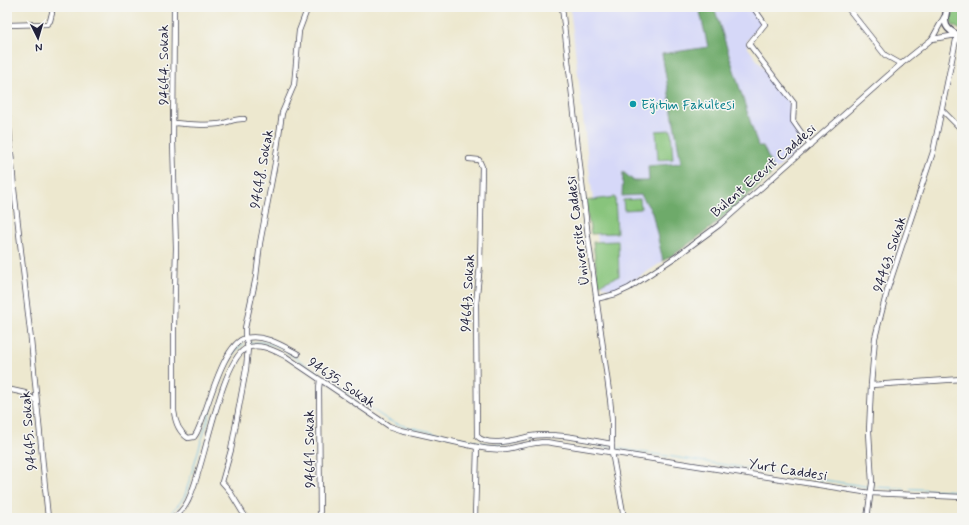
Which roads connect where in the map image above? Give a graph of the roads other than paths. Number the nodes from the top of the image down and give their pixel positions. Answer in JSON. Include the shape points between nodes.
{"nodes":[{"id":1,"x":174,"y":7,"type":"edge"},
{"id":2,"x":308,"y":7,"type":"edge"},
{"id":3,"x":562,"y":7,"type":"edge"},
{"id":4,"x":753,"y":7,"type":"edge"},
{"id":5,"x":847,"y":7,"type":"edge"},
{"id":6,"x":948,"y":7,"type":"edge"},
{"id":7,"x":952,"y":7,"type":"edge"},
{"id":8,"x":52,"y":14,"type":"dead end"},
{"id":9,"x":945,"y":15,"type":"junction"},
{"id":10,"x":7,"y":25,"type":"edge"},
{"id":11,"x":960,"y":35,"type":"edge"},
{"id":12,"x":932,"y":39,"type":"junction"},
{"id":13,"x":902,"y":64,"type":"junction"},
{"id":14,"x":7,"y":103,"type":"edge"},
{"id":15,"x":942,"y":110,"type":"junction"},
{"id":16,"x":244,"y":119,"type":"dead end"},
{"id":17,"x":174,"y":124,"type":"junction"},
{"id":18,"x":962,"y":130,"type":"edge"},
{"id":19,"x":810,"y":145,"type":"junction"},
{"id":20,"x":9,"y":153,"type":"edge"},
{"id":21,"x":469,"y":159,"type":"dead end"},
{"id":22,"x":596,"y":299,"type":"junction"},
{"id":23,"x":246,"y":338,"type":"junction"},
{"id":24,"x":248,"y":348,"type":"junction"},
{"id":25,"x":298,"y":354,"type":"dead end"},
{"id":26,"x":962,"y":379,"type":"edge"},
{"id":27,"x":320,"y":380,"type":"junction"},
{"id":28,"x":871,"y":385,"type":"junction"},
{"id":29,"x":7,"y":389,"type":"edge"},
{"id":30,"x":36,"y":401,"type":"junction"},
{"id":31,"x":612,"y":444,"type":"junction"},
{"id":32,"x":477,"y":447,"type":"junction"},
{"id":33,"x":612,"y":452,"type":"junction"},
{"id":34,"x":870,"y":493,"type":"junction"},
{"id":35,"x":962,"y":497,"type":"edge"},
{"id":36,"x":48,"y":518,"type":"edge"},
{"id":37,"x":174,"y":518,"type":"edge"},
{"id":38,"x":246,"y":518,"type":"edge"},
{"id":39,"x":320,"y":518,"type":"edge"},
{"id":40,"x":475,"y":518,"type":"edge"},
{"id":41,"x":624,"y":518,"type":"edge"},
{"id":42,"x":867,"y":518,"type":"edge"}],
"edges":[{"from":1,"to":17,"type":"street","name":"94644. Sokak"},
{"from":2,"to":23,"type":"street","name":"94648. Sokak","via":[[300,31],[294,85],[282,113],[256,278],[245,328]]},
{"from":3,"to":22,"type":"street","name":"Üniversite Caddesi"},
{"from":4,"to":19,"type":"street","via":[[765,24],[749,44],[794,103],[793,121]]},
{"from":5,"to":13,"type":"street","via":[[886,55]]},
{"from":6,"to":9,"type":"main road"},
{"from":7,"to":9,"type":"main road"},
{"from":8,"to":10,"type":"street","via":[[46,24]]},
{"from":9,"to":11,"type":"main road","via":[[949,30]]},
{"from":9,"to":12,"type":"street","name":"Bülent Ecevit Caddesi"},
{"from":11,"to":12,"type":"street"},
{"from":11,"to":15,"type":"street","name":"94463. Sokak"},
{"from":12,"to":13,"type":"street","name":"Bülent Ecevit Caddesi"},
{"from":13,"to":19,"type":"street","name":"Bülent Ecevit Caddesi"},
{"from":14,"to":20,"type":"street","name":"94645. Sokak"},
{"from":15,"to":18,"type":"street"},
{"from":15,"to":28,"type":"street","name":"94463. Sokak","via":[[932,156],[880,318],[875,338]]},
{"from":16,"to":17,"type":"street","name":"94644. Sokak","via":[[210,125]]},
{"from":17,"to":23,"type":"street","name":"94644. Sokak","via":[[174,410],[180,430],[188,438],[194,436],[198,430],[217,378],[230,352],[239,341]]},
{"from":19,"to":22,"type":"street","name":"Bülent Ecevit Caddesi","via":[[731,216],[695,244],[622,292]]},
{"from":20,"to":30,"type":"street","name":"94645. Sokak"},
{"from":21,"to":31,"type":"street","name":"94643. Sokak","via":[[479,160],[482,167],[476,322],[478,438],[502,442],[544,435]]},
{"from":22,"to":31,"type":"street","name":"Üniversite Caddesi","via":[[610,399]]},
{"from":23,"to":24,"type":"street","name":"94648. Sokak"},
{"from":23,"to":25,"type":"street","via":[[271,341]]},
{"from":24,"to":27,"type":"street","name":"94635. Sokak","via":[[264,347],[275,351]]},
{"from":24,"to":37,"type":"street","via":[[238,355],[231,366],[192,491],[187,503]]},
{"from":24,"to":38,"type":"street","name":"94648. Sokak","via":[[232,444],[222,482]]},
{"from":26,"to":28,"type":"street"},
{"from":27,"to":32,"type":"street","name":"94635. Sokak","via":[[389,426]]},
{"from":27,"to":39,"type":"street","name":"94641. Sokak"},
{"from":28,"to":34,"type":"street","name":"94463. Sokak"},
{"from":29,"to":30,"type":"street","via":[[26,393]]},
{"from":30,"to":36,"type":"street","name":"94645. Sokak"},
{"from":31,"to":33,"type":"street","name":"Üniversite Caddesi"},
{"from":32,"to":33,"type":"street","name":"94635. Sokak","via":[[505,449],[546,442]]},
{"from":32,"to":40,"type":"street"},
{"from":33,"to":34,"type":"street","name":"Yurt Caddesi"},
{"from":33,"to":41,"type":"street","name":"Üniversite Caddesi"},
{"from":34,"to":35,"type":"street","name":"Yurt Caddesi"},
{"from":34,"to":42,"type":"street","name":"94463. Sokak"}]}
